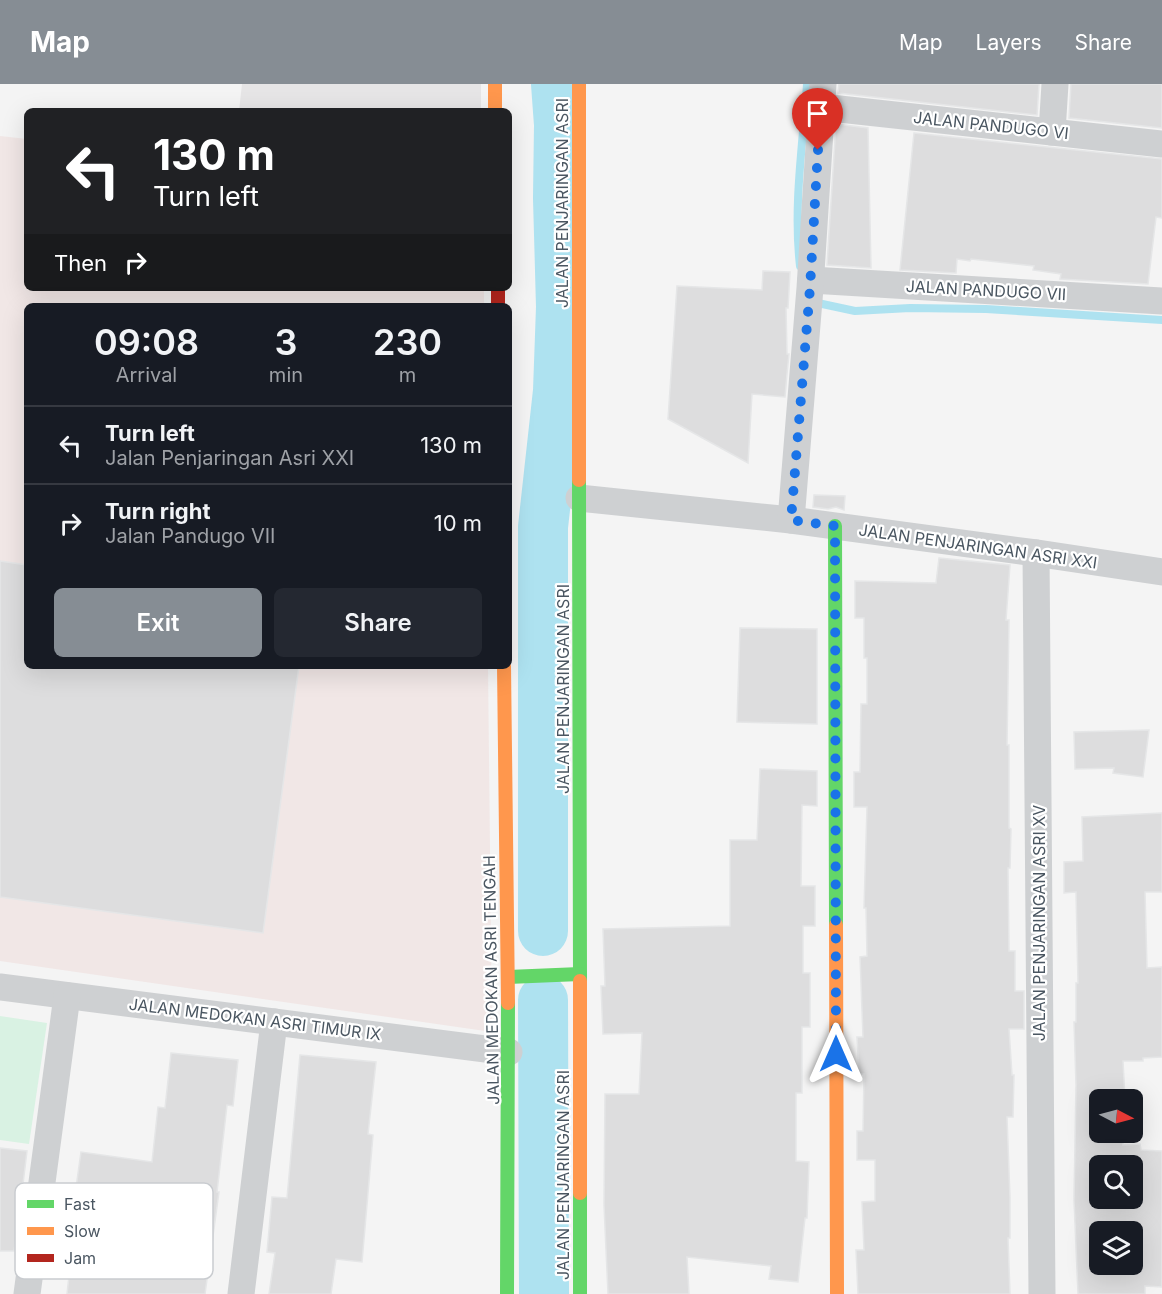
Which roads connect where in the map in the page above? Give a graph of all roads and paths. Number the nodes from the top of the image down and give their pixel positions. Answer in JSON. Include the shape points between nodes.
{"nodes":[{"id":1,"x":495,"y":84,"type":"edge"},
{"id":2,"x":579,"y":84,"type":"edge"},
{"id":3,"x":1055,"y":84,"type":"edge"},
{"id":4,"x":822,"y":96,"type":"edge"},
{"id":5,"x":495,"y":108,"type":"edge"},
{"id":6,"x":1052,"y":132,"type":"junction"},
{"id":7,"x":1162,"y":144,"type":"edge"},
{"id":8,"x":810,"y":292,"type":"junction"},
{"id":9,"x":1162,"y":301,"type":"edge"},
{"id":10,"x":579,"y":498,"type":"junction"},
{"id":11,"x":791,"y":520,"type":"junction"},
{"id":12,"x":835,"y":526,"type":"junction"},
{"id":13,"x":1036,"y":553,"type":"junction"},
{"id":14,"x":1162,"y":572,"type":"edge"},
{"id":15,"x":504,"y":669,"type":"edge"},
{"id":16,"x":580,"y":974,"type":"junction"},
{"id":17,"x":508,"y":977,"type":"junction"},
{"id":18,"x":0,"y":987,"type":"edge"},
{"id":19,"x":67,"y":996,"type":"junction"},
{"id":20,"x":274,"y":1022,"type":"junction"},
{"id":21,"x":509,"y":1052,"type":"junction"},
{"id":22,"x":42,"y":1183,"type":"edge"},
{"id":23,"x":29,"y":1279,"type":"edge"},
{"id":24,"x":27,"y":1294,"type":"edge"},
{"id":25,"x":241,"y":1294,"type":"edge"},
{"id":26,"x":507,"y":1294,"type":"edge"},
{"id":27,"x":580,"y":1294,"type":"edge"},
{"id":28,"x":837,"y":1294,"type":"edge"},
{"id":29,"x":1042,"y":1294,"type":"edge"}],
"edges":[{"from":1,"to":5,"type":"street"},
{"from":2,"to":10,"type":"street","name":"JALAN PENJARINGAN ASRI"},
{"from":3,"to":6,"type":"street"},
{"from":4,"to":6,"type":"street","name":"JALAN PANDUGO VI"},
{"from":4,"to":8,"type":"street"},
{"from":6,"to":7,"type":"street","name":"JALAN PANDUGO VI"},
{"from":8,"to":9,"type":"street","name":"JALAN PANDUGO VII"},
{"from":8,"to":11,"type":"street"},
{"from":10,"to":11,"type":"street","name":"JALAN PENJARINGAN ASRI XXI"},
{"from":10,"to":16,"type":"street","name":"JALAN PENJARINGAN ASRI"},
{"from":11,"to":12,"type":"street","name":"JALAN PENJARINGAN ASRI XXI"},
{"from":12,"to":13,"type":"street","name":"JALAN PENJARINGAN ASRI XXI"},
{"from":12,"to":28,"type":"street"},
{"from":13,"to":14,"type":"street","name":"JALAN PENJARINGAN ASRI XXI"},
{"from":13,"to":29,"type":"street","name":"JALAN PENJARINGAN ASRI XV"},
{"from":15,"to":17,"type":"street","name":"JALAN MEDOKAN ASRI TENGAH"},
{"from":16,"to":17,"type":"street"},
{"from":16,"to":27,"type":"street","name":"JALAN PENJARINGAN ASRI"},
{"from":17,"to":21,"type":"street","name":"JALAN MEDOKAN ASRI TENGAH"},
{"from":18,"to":19,"type":"street","name":"JALAN MEDOKAN ASRI TIMUR IX"},
{"from":19,"to":20,"type":"street","name":"JALAN MEDOKAN ASRI TIMUR IX"},
{"from":19,"to":22,"type":"street"},
{"from":20,"to":21,"type":"street","name":"JALAN MEDOKAN ASRI TIMUR IX"},
{"from":20,"to":25,"type":"street"},
{"from":21,"to":26,"type":"street","name":"JALAN MEDOKAN ASRI TENGAH"},
{"from":23,"to":24,"type":"street"}]}
